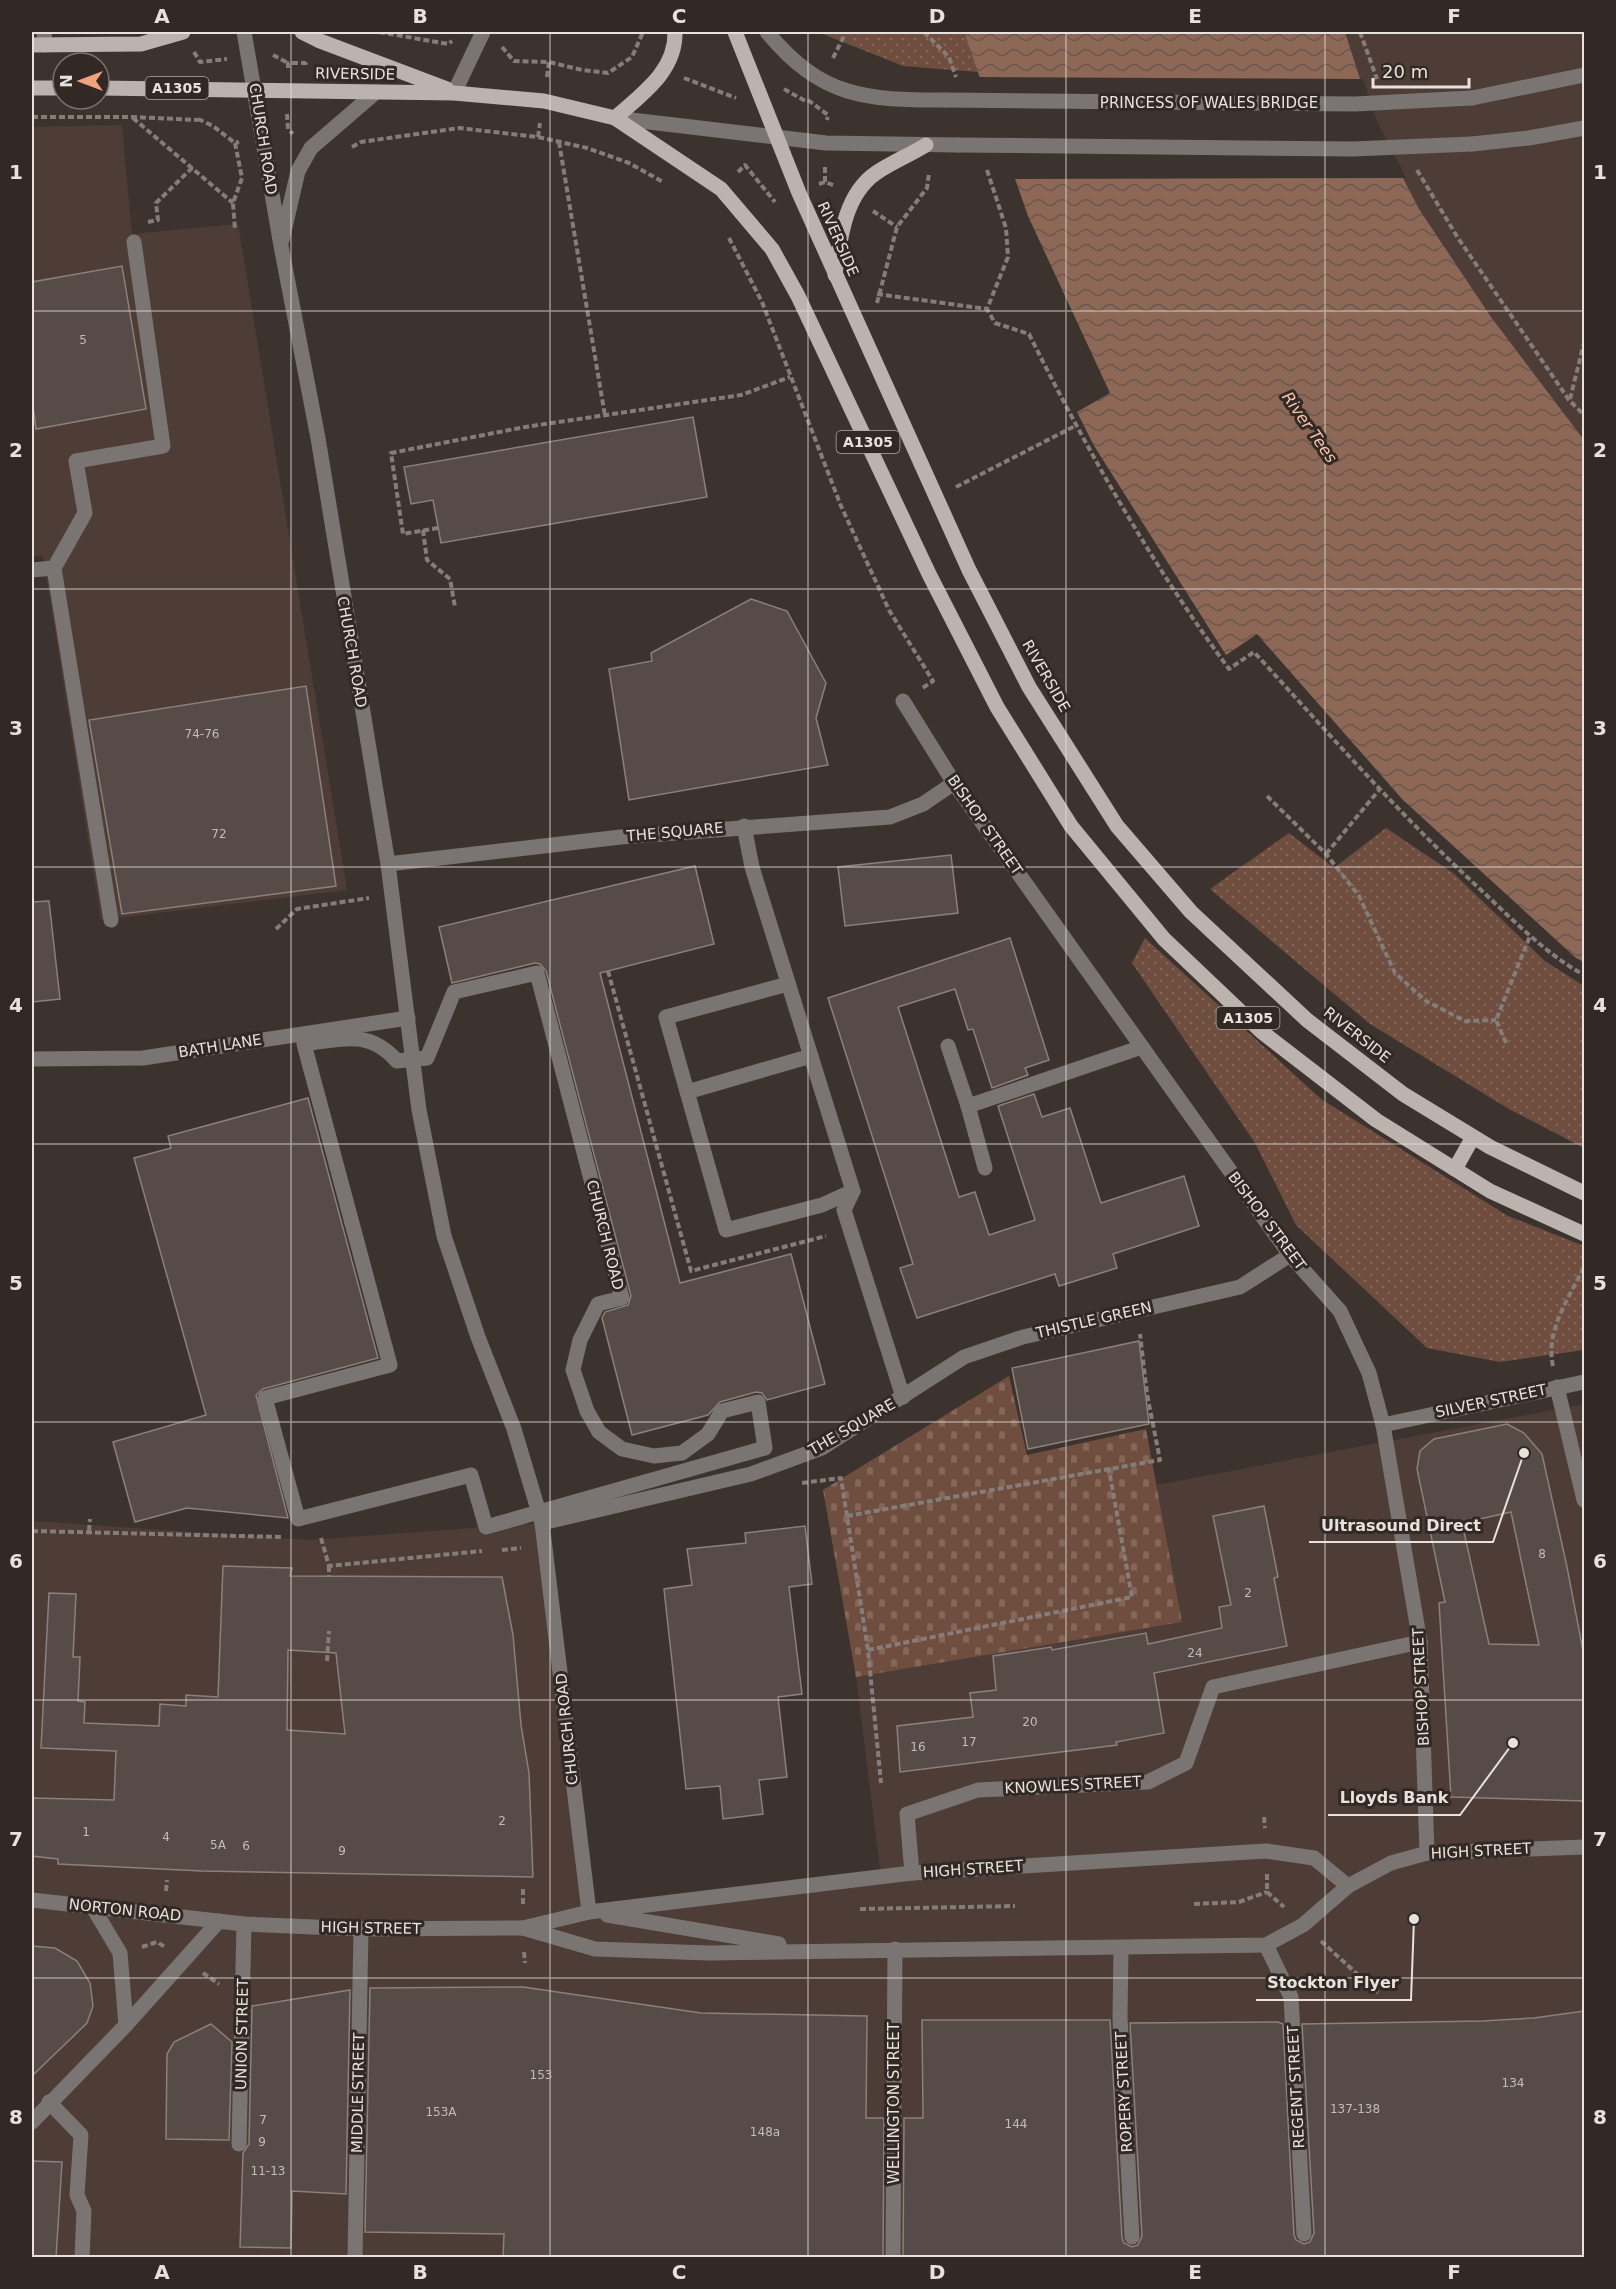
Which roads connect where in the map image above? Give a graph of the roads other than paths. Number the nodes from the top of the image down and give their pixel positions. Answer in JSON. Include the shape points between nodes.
{"nodes":[{"id":1,"x":183,"y":32,"type":"edge"},
{"id":2,"x":244,"y":32,"type":"edge"},
{"id":3,"x":302,"y":32,"type":"edge"},
{"id":4,"x":483,"y":32,"type":"edge"},
{"id":5,"x":675,"y":32,"type":"edge"},
{"id":6,"x":735,"y":32,"type":"edge"},
{"id":7,"x":767,"y":32,"type":"edge"},
{"id":8,"x":40,"y":40,"type":"edge"},
{"id":9,"x":1584,"y":75,"type":"edge"},
{"id":10,"x":32,"y":88,"type":"edge"},
{"id":11,"x":51,"y":88,"type":"edge"},
{"id":12,"x":111,"y":88,"type":"edge"},
{"id":13,"x":255,"y":90,"type":"junction"},
{"id":14,"x":376,"y":92,"type":"junction"},
{"id":15,"x":454,"y":93,"type":"junction"},
{"id":16,"x":615,"y":118,"type":"junction"},
{"id":17,"x":1584,"y":128,"type":"edge"},
{"id":18,"x":774,"y":137,"type":"junction"},
{"id":19,"x":929,"y":145,"type":"junction"},
{"id":20,"x":134,"y":242,"type":"dead end"},
{"id":21,"x":281,"y":246,"type":"junction"},
{"id":22,"x":835,"y":275,"type":"junction"},
{"id":23,"x":54,"y":568,"type":"junction"},
{"id":24,"x":32,"y":570,"type":"edge"},
{"id":25,"x":903,"y":701,"type":"road end"},
{"id":26,"x":954,"y":783,"type":"junction"},
{"id":27,"x":744,"y":826,"type":"junction"},
{"id":28,"x":388,"y":864,"type":"junction"},
{"id":29,"x":111,"y":920,"type":"dead end"},
{"id":30,"x":788,"y":984,"type":"junction"},
{"id":31,"x":408,"y":1018,"type":"junction"},
{"id":32,"x":948,"y":1046,"type":"dead end"},
{"id":33,"x":1142,"y":1047,"type":"junction"},
{"id":34,"x":811,"y":1056,"type":"junction"},
{"id":35,"x":32,"y":1059,"type":"edge"},
{"id":36,"x":412,"y":1060,"type":"junction"},
{"id":37,"x":687,"y":1092,"type":"junction"},
{"id":38,"x":968,"y":1106,"type":"junction"},
{"id":39,"x":1473,"y":1137,"type":"junction"},
{"id":40,"x":985,"y":1168,"type":"dead end"},
{"id":41,"x":1455,"y":1169,"type":"junction"},
{"id":42,"x":853,"y":1191,"type":"junction"},
{"id":43,"x":1584,"y":1193,"type":"edge"},
{"id":44,"x":1584,"y":1234,"type":"edge"},
{"id":45,"x":1290,"y":1255,"type":"junction"},
{"id":46,"x":1584,"y":1382,"type":"edge"},
{"id":47,"x":1557,"y":1388,"type":"junction"},
{"id":48,"x":903,"y":1397,"type":"junction"},
{"id":49,"x":1383,"y":1425,"type":"junction"},
{"id":50,"x":1584,"y":1500,"type":"edge"},
{"id":51,"x":540,"y":1517,"type":"junction"},
{"id":52,"x":1420,"y":1642,"type":"junction"},
{"id":53,"x":1584,"y":1847,"type":"edge"},
{"id":54,"x":1427,"y":1853,"type":"junction"},
{"id":55,"x":912,"y":1873,"type":"junction"},
{"id":56,"x":1348,"y":1886,"type":"junction"},
{"id":57,"x":32,"y":1900,"type":"edge"},
{"id":58,"x":92,"y":1906,"type":"junction"},
{"id":59,"x":589,"y":1912,"type":"junction"},
{"id":60,"x":219,"y":1921,"type":"junction"},
{"id":61,"x":244,"y":1924,"type":"junction"},
{"id":62,"x":523,"y":1928,"type":"junction"},
{"id":63,"x":361,"y":1929,"type":"junction"},
{"id":64,"x":1266,"y":1945,"type":"junction"},
{"id":65,"x":1121,"y":1948,"type":"junction"},
{"id":66,"x":896,"y":1949,"type":"junction"},
{"id":67,"x":810,"y":1950,"type":"junction"},
{"id":68,"x":126,"y":2025,"type":"junction"},
{"id":69,"x":49,"y":2102,"type":"junction"},
{"id":70,"x":32,"y":2122,"type":"edge"},
{"id":71,"x":239,"y":2144,"type":"dead end"},
{"id":72,"x":1304,"y":2234,"type":"dead end"},
{"id":73,"x":1132,"y":2237,"type":"dead end"},
{"id":74,"x":82,"y":2258,"type":"edge"},
{"id":75,"x":355,"y":2258,"type":"edge"},
{"id":76,"x":892,"y":2258,"type":"edge"}],
"edges":[{"from":1,"to":8,"type":"main road","via":[[141,44]]},
{"from":2,"to":13,"type":"street","name":"CHURCH ROAD"},
{"from":3,"to":15,"type":"main road","name":"RIVERSIDE","number":"A1305"},
{"from":4,"to":15,"type":"street"},
{"from":5,"to":16,"type":"main road","via":[[675,45],[665,71]]},
{"from":6,"to":18,"type":"main road","number":"A1305"},
{"from":7,"to":9,"type":"street","name":"PRINCESS OF WALES BRIDGE","bridge":true,"via":[[799,64],[840,90],[887,100],[1355,104],[1472,98]]},
{"from":10,"to":11,"type":"main road"},
{"from":12,"to":13,"type":"main road","number":"A1305"},
{"from":13,"to":14,"type":"main road","name":"RIVERSIDE","number":"A1305"},
{"from":13,"to":21,"type":"street","name":"CHURCH ROAD"},
{"from":14,"to":15,"type":"main road","name":"RIVERSIDE","number":"A1305"},
{"from":14,"to":21,"type":"street","name":"CHURCH ROAD","via":[[311,148],[298,171]]},
{"from":15,"to":16,"type":"main road","name":"RIVERSIDE","number":"A1305","via":[[544,101]]},
{"from":16,"to":18,"type":"street","name":"RIVERSIDE"},
{"from":16,"to":41,"type":"main road","name":"RIVERSIDE","number":"A1305","via":[[721,189],[772,249],[997,707],[1071,826],[1164,939],[1262,1032],[1376,1120]]},
{"from":17,"to":19,"type":"street","bridge":true,"via":[[1472,144],[1353,149]]},
{"from":18,"to":19,"type":"street"},
{"from":18,"to":22,"type":"main road","name":"RIVERSIDE","number":"A1305"},
{"from":19,"to":22,"type":"main road","via":[[875,174],[856,196],[845,220]]},
{"from":20,"to":23,"type":"street","via":[[163,446],[76,461],[85,513]]},
{"from":21,"to":28,"type":"street","name":"CHURCH ROAD","via":[[318,438]]},
{"from":22,"to":39,"type":"main road","name":"RIVERSIDE","number":"A1305","via":[[975,580],[1029,687],[1117,826],[1191,912],[1308,1020],[1403,1094]]},
{"from":23,"to":24,"type":"street"},
{"from":23,"to":29,"type":"street"},
{"from":25,"to":26,"type":"street","name":"BISHOP STREET"},
{"from":26,"to":27,"type":"street","name":"THE SQUARE","via":[[923,804],[890,817]]},
{"from":26,"to":33,"type":"street","name":"BISHOP STREET"},
{"from":27,"to":28,"type":"street","name":"THE SQUARE"},
{"from":27,"to":30,"type":"street","via":[[752,867]]},
{"from":28,"to":31,"type":"street","name":"CHURCH ROAD"},
{"from":30,"to":34,"type":"street"},
{"from":30,"to":37,"type":"street","via":[[666,1017]]},
{"from":31,"to":35,"type":"street","name":"BATH LANE","via":[[143,1058]]},
{"from":31,"to":36,"type":"street","name":"CHURCH ROAD"},
{"from":32,"to":38,"type":"street"},
{"from":33,"to":38,"type":"street"},
{"from":33,"to":45,"type":"street","name":"BISHOP STREET"},
{"from":34,"to":37,"type":"street"},
{"from":34,"to":42,"type":"street"},
{"from":36,"to":51,"type":"street","name":"CHURCH ROAD","via":[[444,1236],[514,1429]]},
{"from":36,"to":51,"type":"street","name":"CHURCH ROAD","via":[[397,1061],[379,1044],[363,1038],[304,1044],[390,1365],[265,1398],[298,1519],[471,1475],[486,1527]]},
{"from":36,"to":51,"type":"street","name":"CHURCH ROAD","via":[[428,1058],[454,992],[537,973],[622,1298],[598,1304],[580,1340],[573,1370],[587,1412],[599,1431],[622,1449],[654,1456],[682,1453],[708,1434],[722,1412],[758,1402],[765,1448]]},
{"from":37,"to":42,"type":"street","via":[[726,1230],[822,1205]]},
{"from":38,"to":40,"type":"street"},
{"from":39,"to":41,"type":"main road"},
{"from":39,"to":43,"type":"main road","name":"RIVERSIDE","number":"A1305"},
{"from":41,"to":44,"type":"main road","name":"RIVERSIDE","number":"A1305","via":[[1490,1191]]},
{"from":42,"to":48,"type":"street","name":"THE SQUARE","via":[[844,1210]]},
{"from":45,"to":48,"type":"street","name":"THISTLE GREEN","via":[[1240,1287],[1023,1337],[964,1357]]},
{"from":45,"to":49,"type":"street","name":"BISHOP STREET","via":[[1340,1311],[1369,1373]]},
{"from":46,"to":47,"type":"street"},
{"from":47,"to":49,"type":"street","name":"SILVER STREET"},
{"from":47,"to":50,"type":"street","name":"SILVER STREET"},
{"from":48,"to":51,"type":"street","name":"THE SQUARE","via":[[822,1448],[751,1474]]},
{"from":49,"to":52,"type":"street","name":"BISHOP STREET"},
{"from":51,"to":59,"type":"street","name":"CHURCH ROAD"},
{"from":52,"to":54,"type":"street","name":"BISHOP STREET"},
{"from":52,"to":55,"type":"street","name":"KNOWLES STREET","via":[[1213,1687],[1186,1763],[1148,1782],[978,1790],[907,1814]]},
{"from":53,"to":54,"type":"street","name":"HIGH STREET"},
{"from":54,"to":56,"type":"street","name":"HIGH STREET","via":[[1391,1863]]},
{"from":55,"to":56,"type":"street","name":"HIGH STREET","via":[[1266,1851],[1314,1858]]},
{"from":55,"to":59,"type":"street","name":"HIGH STREET"},
{"from":56,"to":64,"type":"street","name":"HIGH STREET","via":[[1303,1925]]},
{"from":57,"to":58,"type":"street","name":"NORTON ROAD"},
{"from":58,"to":60,"type":"street","name":"NORTON ROAD"},
{"from":58,"to":68,"type":"street","via":[[120,1953]]},
{"from":59,"to":62,"type":"street","name":"HIGH STREET"},
{"from":59,"to":67,"type":"street","name":"HIGH STREET"},
{"from":60,"to":61,"type":"street","name":"HIGH STREET"},
{"from":60,"to":68,"type":"street"},
{"from":61,"to":63,"type":"street","name":"HIGH STREET"},
{"from":61,"to":71,"type":"street","name":"UNION STREET"},
{"from":62,"to":63,"type":"street","name":"HIGH STREET"},
{"from":62,"to":67,"type":"street","name":"HIGH STREET","via":[[595,1949],[709,1953]]},
{"from":63,"to":75,"type":"street","name":"MIDDLE STREET"},
{"from":64,"to":65,"type":"street","name":"HIGH STREET"},
{"from":64,"to":72,"type":"street","name":"REGENT STREET","via":[[1291,1997]]},
{"from":65,"to":66,"type":"street","name":"HIGH STREET"},
{"from":65,"to":73,"type":"street","name":"ROPERY STREET","via":[[1120,2018]]},
{"from":66,"to":67,"type":"street","name":"HIGH STREET"},
{"from":66,"to":76,"type":"street","name":"WELLINGTON STREET"},
{"from":68,"to":69,"type":"street"},
{"from":69,"to":70,"type":"street"},
{"from":69,"to":74,"type":"street","via":[[81,2135],[77,2195],[84,2211]]}]}
